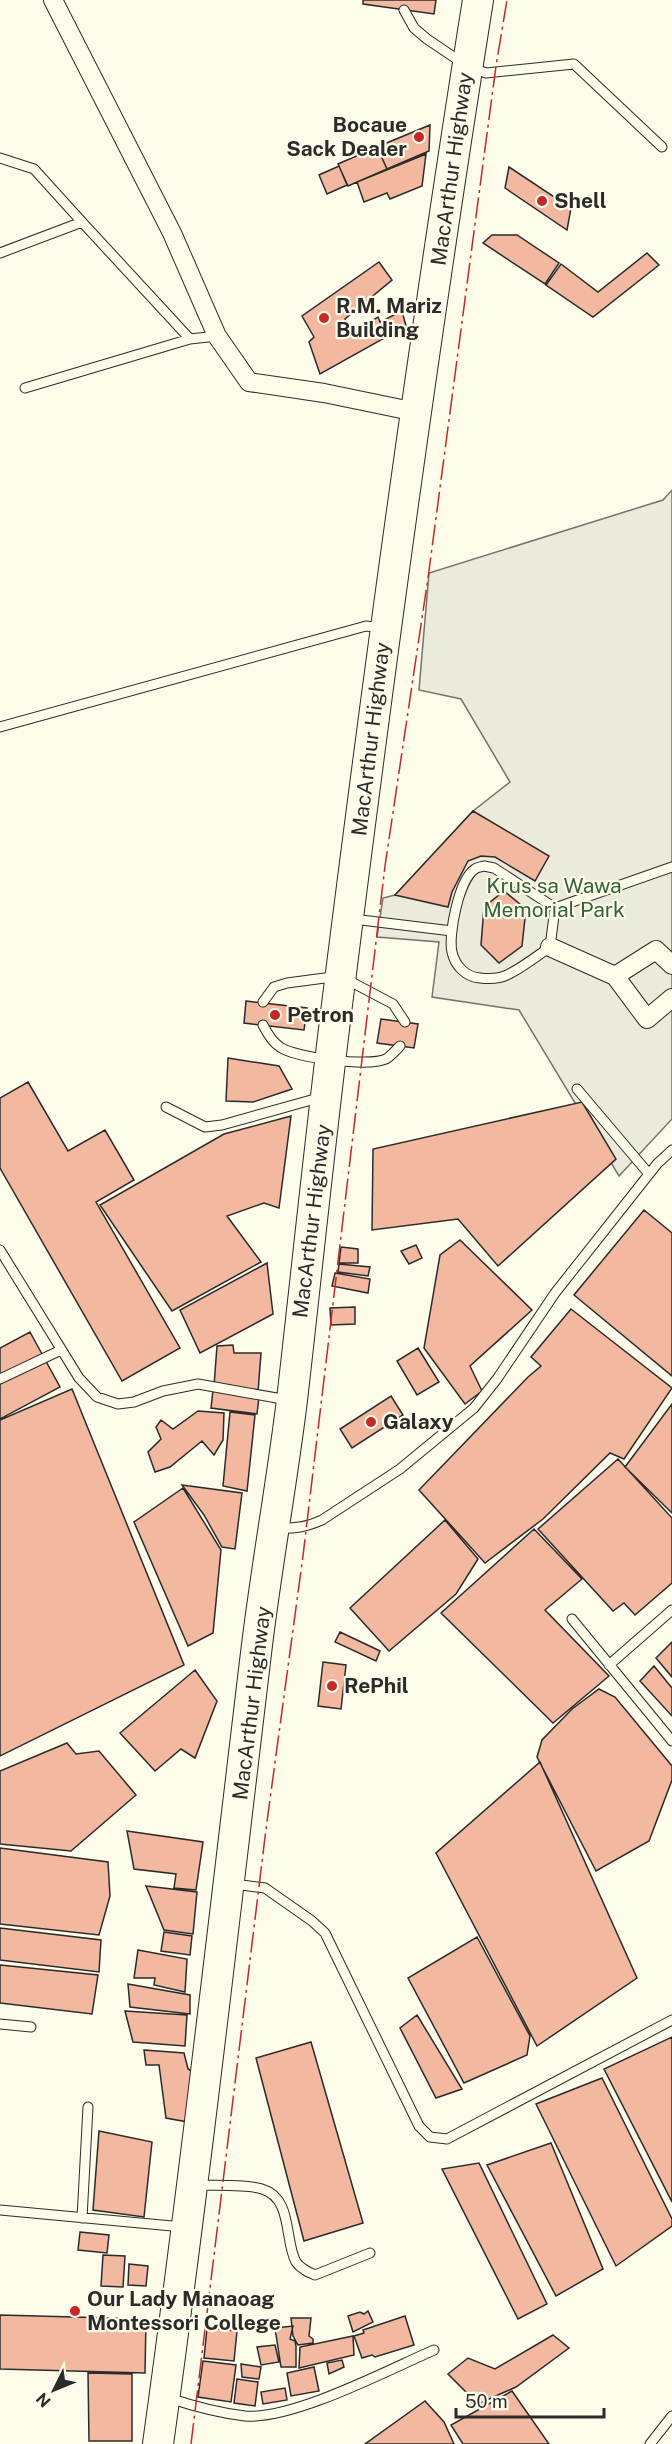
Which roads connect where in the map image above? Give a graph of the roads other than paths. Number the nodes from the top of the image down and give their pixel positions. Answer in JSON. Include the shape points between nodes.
{"nodes":[{"id":1,"x":52,"y":0,"type":"edge"},
{"id":2,"x":478,"y":0,"type":"edge"},
{"id":3,"x":404,"y":10,"type":"dead end"},
{"id":4,"x":467,"y":66,"type":"junction"},
{"id":5,"x":662,"y":147,"type":"dead end"},
{"id":6,"x":0,"y":158,"type":"edge"},
{"id":7,"x":82,"y":222,"type":"junction"},
{"id":8,"x":0,"y":253,"type":"edge"},
{"id":9,"x":217,"y":336,"type":"junction"},
{"id":10,"x":190,"y":339,"type":"junction"},
{"id":11,"x":25,"y":387,"type":"dead end"},
{"id":12,"x":416,"y":412,"type":"junction"},
{"id":13,"x":386,"y":628,"type":"junction"},
{"id":14,"x":0,"y":727,"type":"edge"},
{"id":15,"x":672,"y":867,"type":"edge"},
{"id":16,"x":555,"y":909,"type":"junction"},
{"id":17,"x":348,"y":919,"type":"junction"},
{"id":18,"x":452,"y":931,"type":"junction"},
{"id":19,"x":550,"y":947,"type":"junction"},
{"id":20,"x":672,"y":965,"type":"edge"},
{"id":21,"x":340,"y":976,"type":"junction"},
{"id":22,"x":615,"y":976,"type":"junction"},
{"id":23,"x":672,"y":998,"type":"edge"},
{"id":24,"x":262,"y":1002,"type":"dead end"},
{"id":25,"x":405,"y":1022,"type":"dead end"},
{"id":26,"x":263,"y":1025,"type":"dead end"},
{"id":27,"x":400,"y":1046,"type":"dead end"},
{"id":28,"x":330,"y":1061,"type":"junction"},
{"id":29,"x":577,"y":1089,"type":"dead end"},
{"id":30,"x":326,"y":1096,"type":"junction"},
{"id":31,"x":166,"y":1107,"type":"dead end"},
{"id":32,"x":672,"y":1150,"type":"edge"},
{"id":33,"x":649,"y":1174,"type":"junction"},
{"id":34,"x":0,"y":1250,"type":"edge"},
{"id":35,"x":61,"y":1350,"type":"junction"},
{"id":36,"x":0,"y":1379,"type":"edge"},
{"id":37,"x":291,"y":1400,"type":"junction"},
{"id":38,"x":275,"y":1528,"type":"junction"},
{"id":39,"x":672,"y":1610,"type":"edge"},
{"id":40,"x":572,"y":1619,"type":"dead end"},
{"id":41,"x":609,"y":1665,"type":"junction"},
{"id":42,"x":672,"y":1741,"type":"edge"},
{"id":43,"x":230,"y":1883,"type":"junction"},
{"id":44,"x":672,"y":2020,"type":"edge"},
{"id":45,"x":0,"y":2024,"type":"edge"},
{"id":46,"x":31,"y":2027,"type":"dead end"},
{"id":47,"x":88,"y":2108,"type":"dead end"},
{"id":48,"x":191,"y":2185,"type":"junction"},
{"id":49,"x":0,"y":2210,"type":"edge"},
{"id":50,"x":82,"y":2218,"type":"junction"},
{"id":51,"x":186,"y":2227,"type":"junction"},
{"id":52,"x":370,"y":2253,"type":"dead end"},
{"id":53,"x":434,"y":2350,"type":"dead end"},
{"id":54,"x":164,"y":2397,"type":"junction"},
{"id":55,"x":672,"y":2416,"type":"edge"},
{"id":56,"x":158,"y":2444,"type":"edge"},
{"id":57,"x":650,"y":2444,"type":"edge"}],
"edges":[{"from":1,"to":9,"type":"street","via":[[172,233]]},
{"from":2,"to":4,"type":"highway","name":"MacArthur Highway"},
{"from":3,"to":4,"type":"lane","via":[[414,28]]},
{"from":4,"to":5,"type":"lane","via":[[486,73],[574,64]]},
{"from":4,"to":12,"type":"highway","name":"MacArthur Highway"},
{"from":6,"to":7,"type":"lane","via":[[34,169]]},
{"from":7,"to":8,"type":"lane"},
{"from":7,"to":10,"type":"lane"},
{"from":9,"to":10,"type":"lane"},
{"from":9,"to":12,"type":"street","via":[[249,381]]},
{"from":10,"to":11,"type":"lane"},
{"from":12,"to":13,"type":"highway","name":"MacArthur Highway"},
{"from":13,"to":14,"type":"lane","via":[[366,626]]},
{"from":13,"to":17,"type":"highway","name":"MacArthur Highway"},
{"from":15,"to":16,"type":"lane"},
{"from":16,"to":18,"type":"lane","via":[[494,868],[484,867],[475,869],[468,877],[459,895]]},
{"from":16,"to":19,"type":"lane"},
{"from":17,"to":18,"type":"lane"},
{"from":17,"to":21,"type":"highway","name":"MacArthur Highway"},
{"from":18,"to":19,"type":"lane","via":[[451,951],[457,966],[472,977],[491,979],[507,975]]},
{"from":19,"to":22,"type":"street"},
{"from":20,"to":22,"type":"street","via":[[656,950]]},
{"from":21,"to":24,"type":"lane","via":[[274,987]]},
{"from":21,"to":25,"type":"lane","via":[[393,1004]]},
{"from":21,"to":28,"type":"highway","name":"MacArthur Highway"},
{"from":22,"to":23,"type":"street","via":[[647,1019]]},
{"from":26,"to":28,"type":"lane","via":[[280,1048]]},
{"from":27,"to":28,"type":"lane","via":[[387,1058],[372,1062]]},
{"from":28,"to":30,"type":"highway","name":"MacArthur Highway"},
{"from":29,"to":33,"type":"lane"},
{"from":30,"to":31,"type":"lane","via":[[205,1127]]},
{"from":30,"to":37,"type":"highway","name":"MacArthur Highway"},
{"from":32,"to":33,"type":"lane"},
{"from":33,"to":38,"type":"lane","via":[[555,1293],[474,1408],[400,1469],[322,1520],[294,1529]]},
{"from":34,"to":35,"type":"lane"},
{"from":35,"to":36,"type":"lane"},
{"from":35,"to":37,"type":"lane","via":[[79,1378],[98,1397],[118,1404],[198,1384]]},
{"from":37,"to":38,"type":"highway","name":"MacArthur Highway"},
{"from":38,"to":43,"type":"highway","name":"MacArthur Highway"},
{"from":39,"to":41,"type":"lane"},
{"from":40,"to":41,"type":"lane"},
{"from":41,"to":42,"type":"lane"},
{"from":43,"to":44,"type":"lane","via":[[265,1888],[325,1933],[419,2126],[430,2137],[447,2139]]},
{"from":43,"to":48,"type":"highway","name":"MacArthur Highway"},
{"from":45,"to":46,"type":"lane"},
{"from":47,"to":50,"type":"lane"},
{"from":48,"to":51,"type":"highway","name":"MacArthur Highway"},
{"from":48,"to":52,"type":"lane","via":[[261,2188],[274,2195],[285,2215],[296,2261],[315,2275]]},
{"from":49,"to":50,"type":"lane"},
{"from":50,"to":51,"type":"lane"},
{"from":51,"to":54,"type":"highway","name":"MacArthur Highway"},
{"from":53,"to":54,"type":"lane","via":[[283,2411],[247,2416]]},
{"from":54,"to":56,"type":"highway","name":"MacArthur Highway"},
{"from":55,"to":57,"type":"lane"}]}
